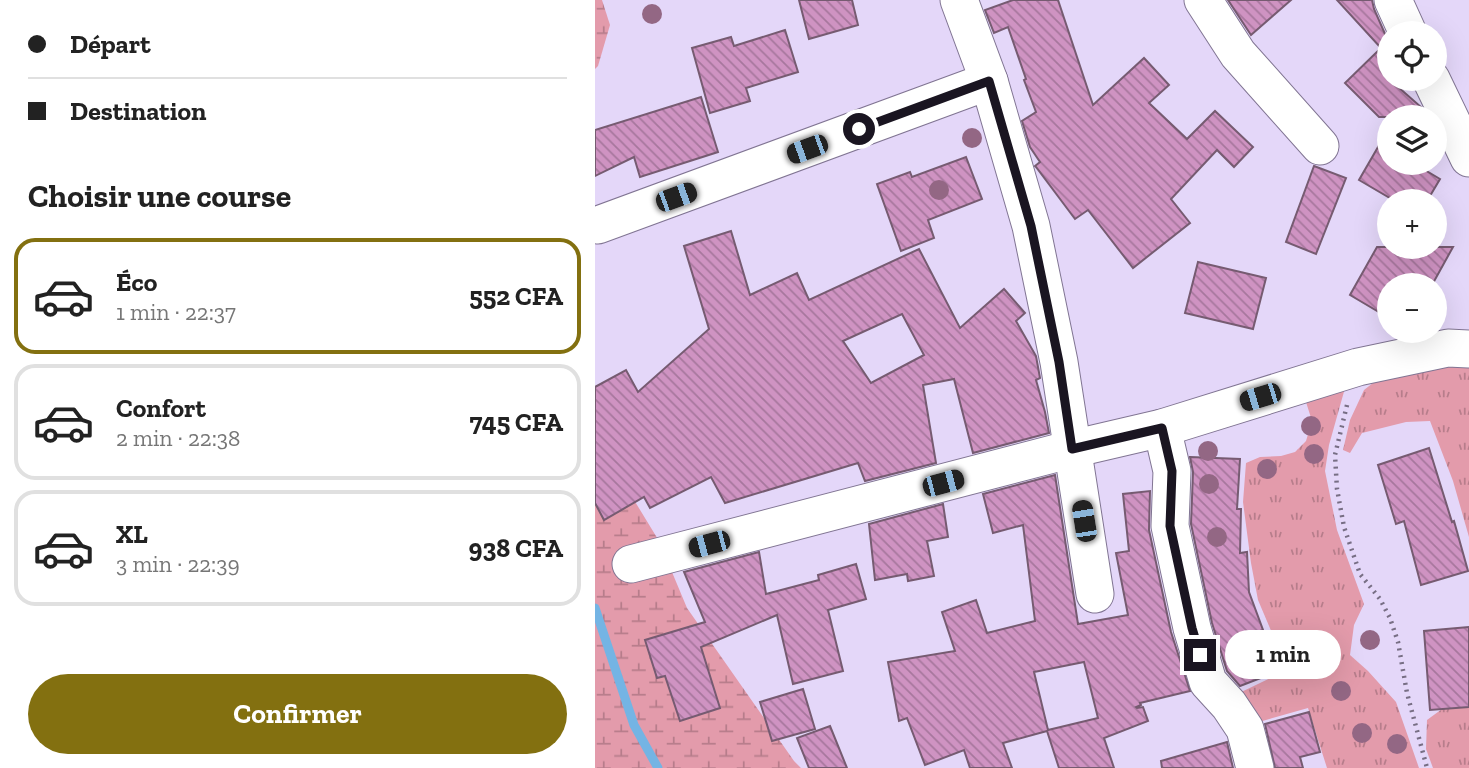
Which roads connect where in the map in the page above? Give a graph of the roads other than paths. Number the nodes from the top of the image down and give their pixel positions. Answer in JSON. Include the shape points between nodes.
{"nodes":[{"id":1,"x":959,"y":0,"type":"edge"},
{"id":2,"x":1203,"y":0,"type":"edge"},
{"id":3,"x":1393,"y":0,"type":"edge"},
{"id":4,"x":1403,"y":21,"type":"edge"},
{"id":5,"x":989,"y":81,"type":"junction"},
{"id":6,"x":1437,"y":91,"type":"edge"},
{"id":7,"x":1320,"y":146,"type":"dead end"},
{"id":8,"x":1469,"y":158,"type":"edge"},
{"id":9,"x":598,"y":225,"type":"dead end"},
{"id":10,"x":1469,"y":349,"type":"edge"},
{"id":11,"x":1162,"y":428,"type":"junction"},
{"id":12,"x":1072,"y":449,"type":"junction"},
{"id":13,"x":631,"y":564,"type":"dead end"},
{"id":14,"x":1095,"y":594,"type":"dead end"},
{"id":15,"x":1255,"y":768,"type":"edge"}],
"edges":[{"from":1,"to":5,"type":"street"},
{"from":2,"to":7,"type":"street","via":[[1238,54]]},
{"from":3,"to":4,"type":"street"},
{"from":5,"to":9,"type":"street"},
{"from":5,"to":12,"type":"street","via":[[1031,226]]},
{"from":6,"to":8,"type":"street"},
{"from":10,"to":11,"type":"street","via":[[1448,348],[1358,367]]},
{"from":11,"to":12,"type":"street"},
{"from":11,"to":15,"type":"street","via":[[1172,471],[1170,526],[1192,628],[1208,682],[1245,729]]},
{"from":12,"to":13,"type":"street"},
{"from":12,"to":14,"type":"street"}]}
